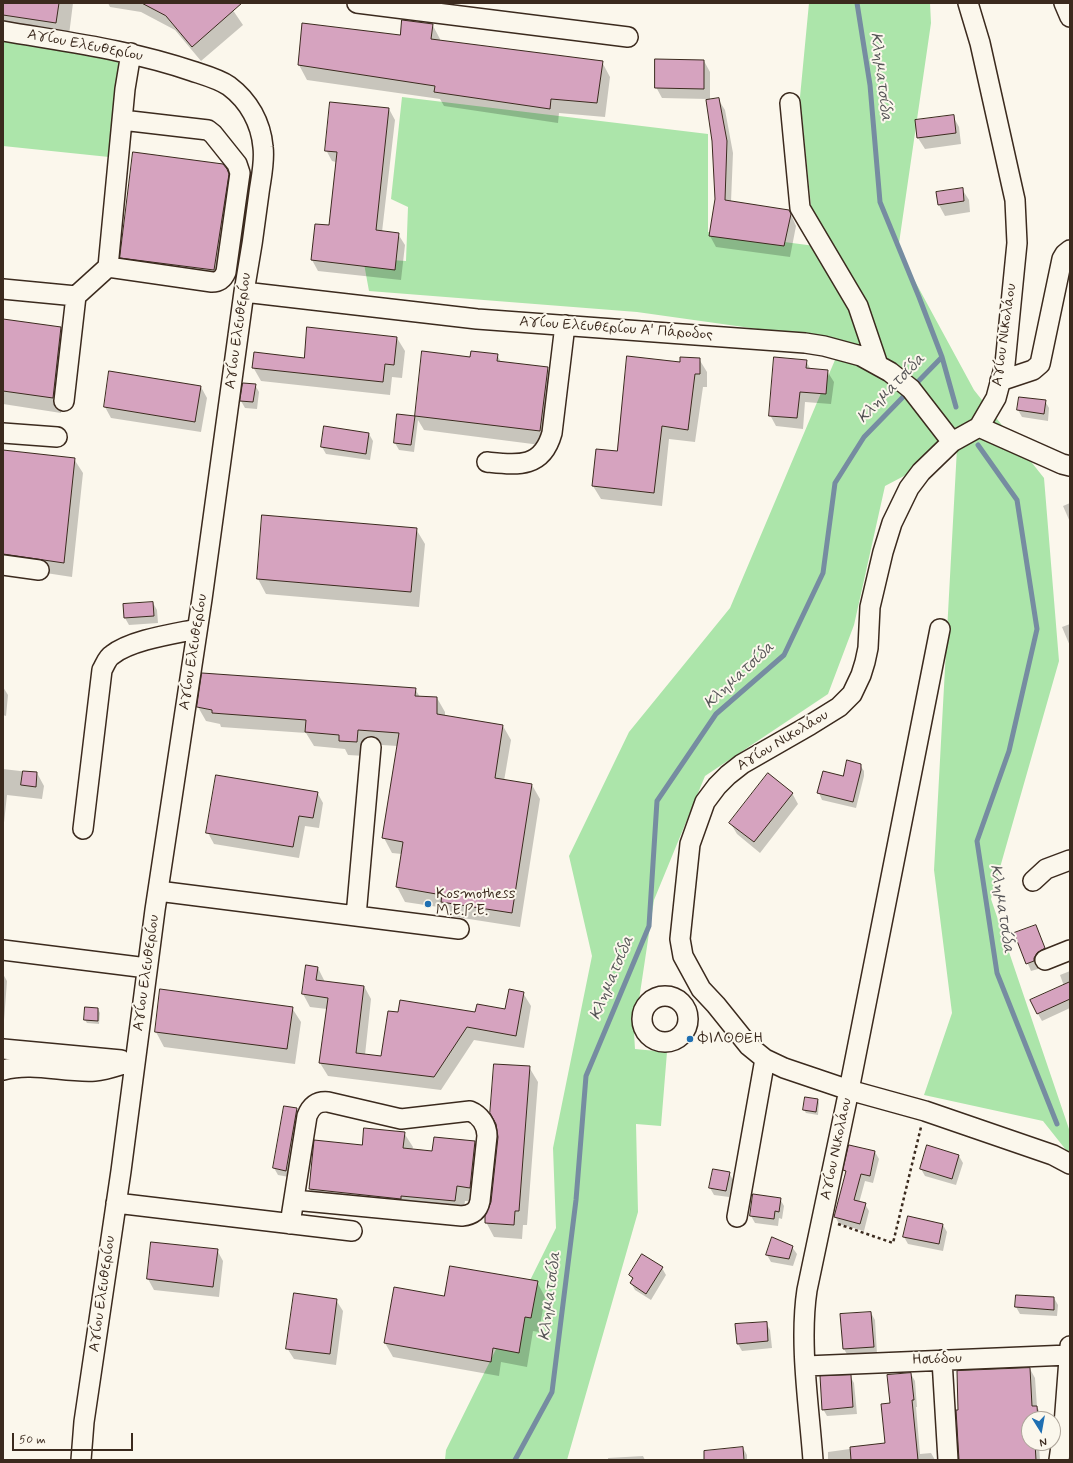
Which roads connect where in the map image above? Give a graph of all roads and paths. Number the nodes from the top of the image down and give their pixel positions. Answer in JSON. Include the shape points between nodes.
{"nodes":[{"id":1,"x":357,"y":3,"type":"edge"},
{"id":2,"x":968,"y":3,"type":"edge"},
{"id":3,"x":1064,"y":3,"type":"edge"},
{"id":4,"x":494,"y":11,"type":"edge"},
{"id":5,"x":1070,"y":17,"type":"edge"},
{"id":6,"x":3,"y":31,"type":"edge"},
{"id":7,"x":628,"y":37,"type":"dead end"},
{"id":8,"x":131,"y":53,"type":"junction"},
{"id":9,"x":790,"y":104,"type":"dead end"},
{"id":10,"x":122,"y":120,"type":"junction"},
{"id":11,"x":1070,"y":250,"type":"edge"},
{"id":12,"x":108,"y":267,"type":"junction"},
{"id":13,"x":3,"y":289,"type":"edge"},
{"id":14,"x":244,"y":292,"type":"junction"},
{"id":15,"x":76,"y":296,"type":"junction"},
{"id":16,"x":1062,"y":298,"type":"edge"},
{"id":17,"x":565,"y":326,"type":"junction"},
{"id":18,"x":878,"y":365,"type":"junction"},
{"id":19,"x":1000,"y":381,"type":"junction"},
{"id":20,"x":64,"y":401,"type":"dead end"},
{"id":21,"x":979,"y":427,"type":"junction"},
{"id":22,"x":3,"y":433,"type":"edge"},
{"id":23,"x":57,"y":437,"type":"dead end"},
{"id":24,"x":952,"y":442,"type":"junction"},
{"id":25,"x":487,"y":462,"type":"dead end"},
{"id":26,"x":1070,"y":466,"type":"edge"},
{"id":27,"x":3,"y":565,"type":"edge"},
{"id":28,"x":39,"y":570,"type":"dead end"},
{"id":29,"x":197,"y":629,"type":"junction"},
{"id":30,"x":940,"y":629,"type":"dead end"},
{"id":31,"x":371,"y":747,"type":"dead end"},
{"id":32,"x":83,"y":829,"type":"dead end"},
{"id":33,"x":1070,"y":860,"type":"edge"},
{"id":34,"x":1033,"y":880,"type":"dead end"},
{"id":35,"x":158,"y":891,"type":"junction"},
{"id":36,"x":356,"y":916,"type":"junction"},
{"id":37,"x":459,"y":929,"type":"dead end"},
{"id":38,"x":3,"y":950,"type":"edge"},
{"id":39,"x":1070,"y":950,"type":"edge"},
{"id":40,"x":1045,"y":960,"type":"dead end"},
{"id":41,"x":147,"y":968,"type":"junction"},
{"id":42,"x":702,"y":989,"type":"junction"},
{"id":43,"x":684,"y":1006,"type":"dead end"},
{"id":44,"x":3,"y":1050,"type":"edge"},
{"id":45,"x":765,"y":1058,"type":"junction"},
{"id":46,"x":134,"y":1061,"type":"junction"},
{"id":47,"x":3,"y":1070,"type":"edge"},
{"id":48,"x":849,"y":1090,"type":"junction"},
{"id":49,"x":925,"y":1111,"type":"junction"},
{"id":50,"x":1070,"y":1164,"type":"edge"},
{"id":51,"x":294,"y":1200,"type":"junction"},
{"id":52,"x":116,"y":1203,"type":"junction"},
{"id":53,"x":737,"y":1217,"type":"dead end"},
{"id":54,"x":822,"y":1219,"type":"junction"},
{"id":55,"x":290,"y":1224,"type":"junction"},
{"id":56,"x":352,"y":1231,"type":"dead end"},
{"id":57,"x":1070,"y":1350,"type":"edge"},
{"id":58,"x":942,"y":1360,"type":"junction"},
{"id":59,"x":806,"y":1366,"type":"junction"},
{"id":60,"x":81,"y":1460,"type":"edge"},
{"id":61,"x":813,"y":1460,"type":"edge"},
{"id":62,"x":948,"y":1460,"type":"edge"},
{"id":63,"x":1059,"y":1460,"type":"edge"}],
"edges":[{"from":1,"to":4,"type":"street"},
{"from":2,"to":19,"type":"street","name":"Αγίου Νικολάου","via":[[980,43],[1015,200],[1017,243],[1005,364]]},
{"from":3,"to":5,"type":"street"},
{"from":4,"to":7,"type":"street"},
{"from":6,"to":8,"type":"street","name":"Αγίου Ελευθερίου"},
{"from":8,"to":10,"type":"street"},
{"from":8,"to":14,"type":"street","name":"Αγίου Ελευθερίου","via":[[169,63],[228,85],[254,114],[260,131],[263,165]]},
{"from":9,"to":18,"type":"street","via":[[800,208],[858,306]]},
{"from":10,"to":12,"type":"street"},
{"from":10,"to":12,"type":"street","via":[[208,130],[237,164],[240,173],[226,272],[221,280],[212,282]]},
{"from":11,"to":16,"type":"street","via":[[1063,256]]},
{"from":12,"to":15,"type":"street"},
{"from":13,"to":15,"type":"street"},
{"from":14,"to":17,"type":"street","name":"Αγίου Ελευθερίου Α' Πάροδος","via":[[477,319]]},
{"from":14,"to":29,"type":"street","name":"Αγίου Ελευθερίου"},
{"from":15,"to":20,"type":"street"},
{"from":16,"to":19,"type":"street","via":[[1038,367]]},
{"from":17,"to":18,"type":"street","name":"Αγίου Ελευθερίου Α' Πάροδος","via":[[805,343],[861,356]]},
{"from":17,"to":25,"type":"street","via":[[552,433],[544,451],[538,457],[520,465]]},
{"from":18,"to":24,"type":"street","name":"Αγίου Ελευθερίου Α' Πάροδος","via":[[910,389]]},
{"from":19,"to":21,"type":"street","name":"Αγίου Νικολάου","via":[[996,398]]},
{"from":21,"to":24,"type":"street","name":"Αγίου Νικολάου"},
{"from":21,"to":26,"type":"street"},
{"from":22,"to":23,"type":"street"},
{"from":24,"to":42,"type":"street","name":"Αγίου Νικολάου","via":[[913,482],[892,523],[870,607],[865,662],[852,694],[839,707],[742,764],[724,778],[705,802],[690,844],[680,939],[683,956]]},
{"from":27,"to":28,"type":"street"},
{"from":29,"to":32,"type":"street","via":[[130,645],[111,655],[102,670]]},
{"from":29,"to":35,"type":"street","name":"Αγίου Ελευθερίου"},
{"from":30,"to":48,"type":"street"},
{"from":31,"to":36,"type":"street"},
{"from":33,"to":34,"type":"street","via":[[1046,869]]},
{"from":35,"to":36,"type":"street"},
{"from":35,"to":41,"type":"street","name":"Αγίου Ελευθερίου"},
{"from":36,"to":37,"type":"street"},
{"from":38,"to":41,"type":"street"},
{"from":39,"to":40,"type":"street"},
{"from":41,"to":46,"type":"street","name":"Αγίου Ελευθερίου"},
{"from":42,"to":43,"type":"street"},
{"from":42,"to":45,"type":"street","name":"Αγίου Νικολάου","via":[[749,1046]]},
{"from":44,"to":46,"type":"street"},
{"from":45,"to":48,"type":"street","name":"Αγίου Νικολάου","via":[[784,1068]]},
{"from":45,"to":53,"type":"street"},
{"from":46,"to":47,"type":"street","via":[[95,1071],[28,1066]]},
{"from":46,"to":52,"type":"street","name":"Αγίου Ελευθερίου"},
{"from":48,"to":49,"type":"street"},
{"from":48,"to":54,"type":"street","name":"Αγίου Νικολάου"},
{"from":49,"to":50,"type":"street","via":[[1053,1155]]},
{"from":49,"to":54,"type":"path","via":[[893,1242]]},
{"from":51,"to":51,"type":"street","via":[[307,1116],[309,1110],[317,1103],[328,1102],[401,1119],[470,1111],[479,1116],[485,1127],[487,1136],[480,1201],[472,1214],[462,1216]]},
{"from":51,"to":55,"type":"street"},
{"from":52,"to":55,"type":"street"},
{"from":52,"to":60,"type":"street","name":"Αγίου Ελευθερίου","via":[[84,1422]]},
{"from":54,"to":59,"type":"street","name":"Αγίου Νικολάου","via":[[805,1304]]},
{"from":55,"to":56,"type":"street"},
{"from":57,"to":58,"type":"street","name":"Ησιόδου"},
{"from":57,"to":63,"type":"street"},
{"from":58,"to":59,"type":"street","name":"Ησιόδου"},
{"from":58,"to":62,"type":"street"},
{"from":59,"to":61,"type":"street","name":"Αγίου Νικολάου"}]}
